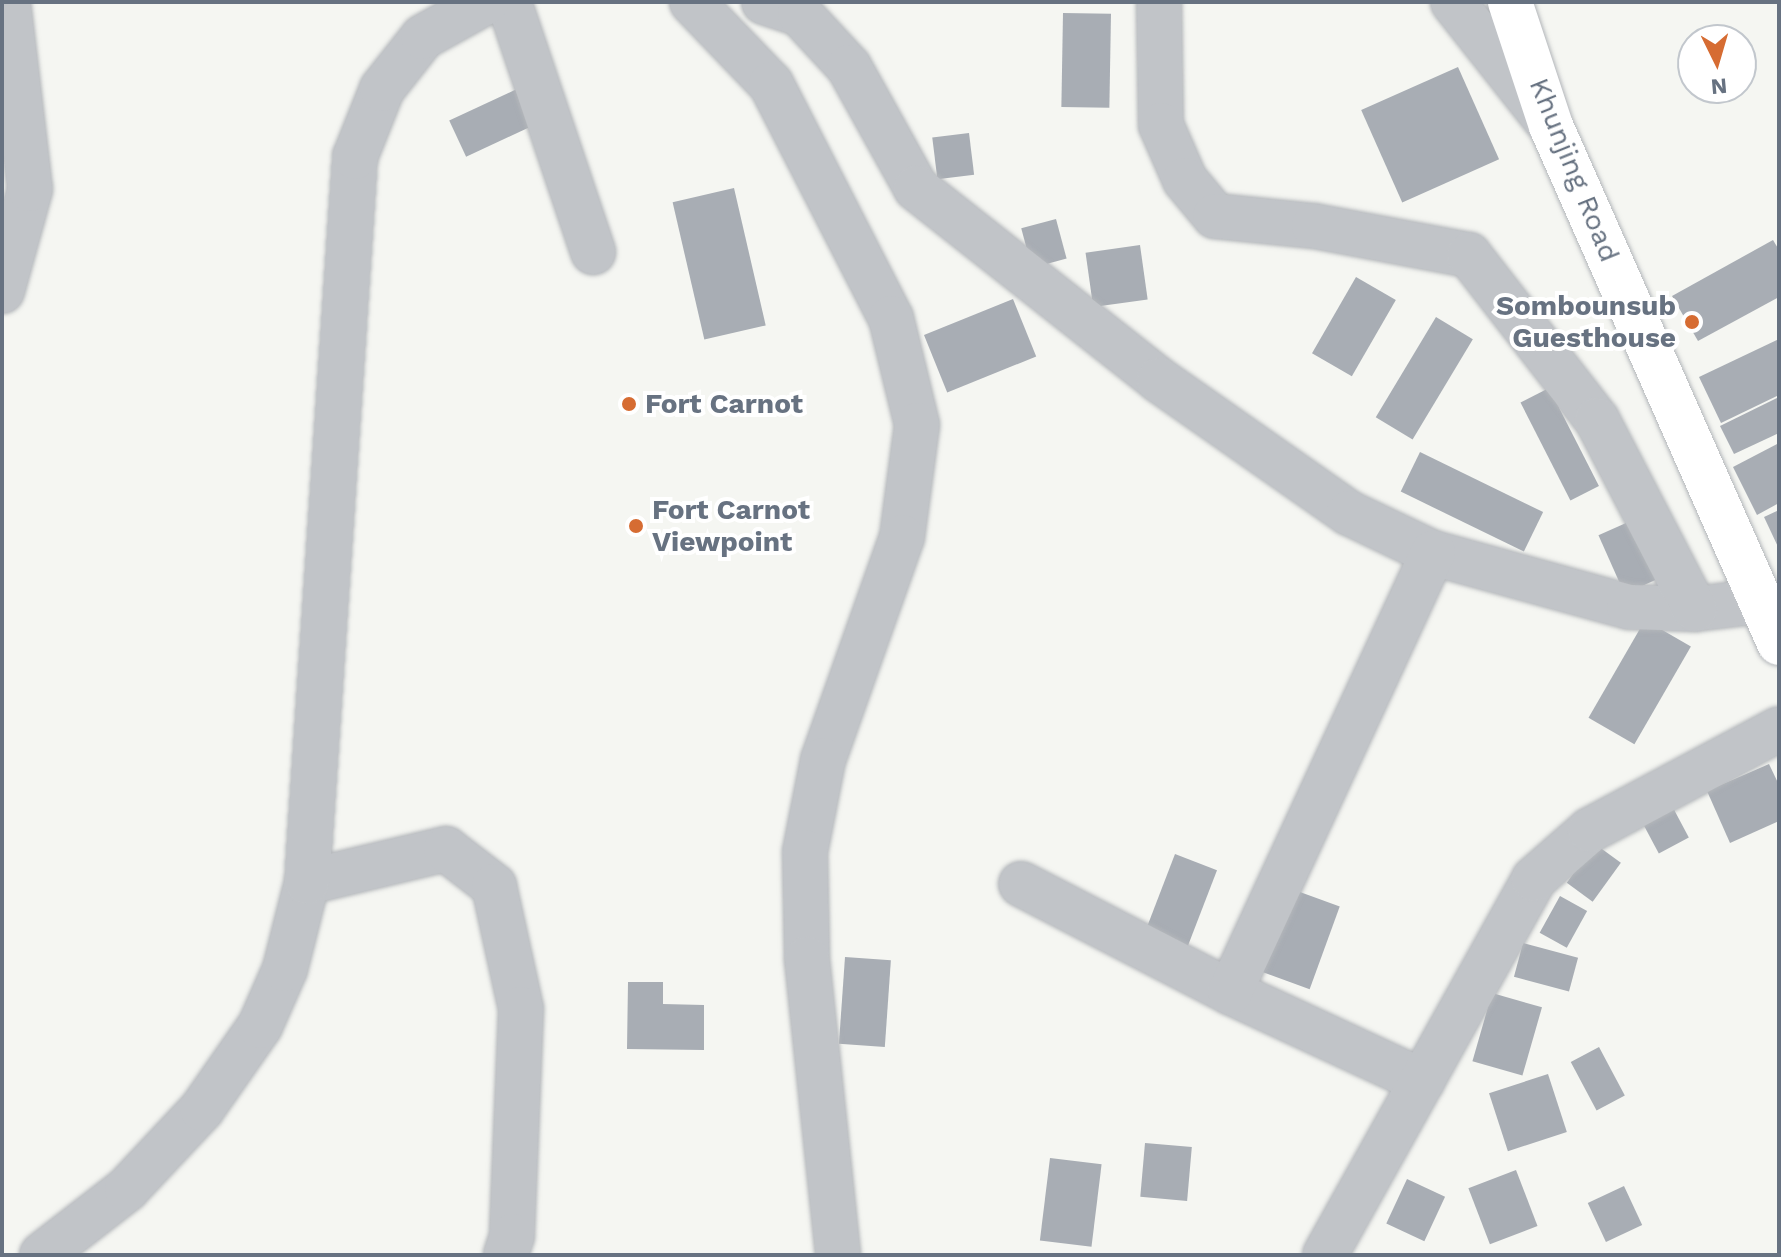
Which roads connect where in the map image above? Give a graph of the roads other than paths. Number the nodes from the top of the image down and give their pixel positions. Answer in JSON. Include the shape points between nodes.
{"nodes":[{"id":1,"x":8,"y":2,"type":"edge"},
{"id":2,"x":486,"y":2,"type":"edge"},
{"id":3,"x":509,"y":2,"type":"edge"},
{"id":4,"x":692,"y":2,"type":"edge"},
{"id":5,"x":764,"y":2,"type":"edge"},
{"id":6,"x":1159,"y":2,"type":"edge"},
{"id":7,"x":1453,"y":2,"type":"edge"},
{"id":8,"x":1510,"y":2,"type":"edge"},
{"id":9,"x":1551,"y":126,"type":"junction"},
{"id":10,"x":593,"y":252,"type":"dead end"},
{"id":11,"x":2,"y":291,"type":"edge"},
{"id":12,"x":1433,"y":553,"type":"junction"},
{"id":13,"x":1760,"y":601,"type":"junction"},
{"id":14,"x":1695,"y":609,"type":"junction"},
{"id":15,"x":1779,"y":643,"type":"edge"},
{"id":16,"x":1779,"y":729,"type":"edge"},
{"id":17,"x":307,"y":882,"type":"junction"},
{"id":18,"x":1021,"y":884,"type":"dead end"},
{"id":19,"x":1230,"y":992,"type":"junction"},
{"id":20,"x":1422,"y":1081,"type":"junction"},
{"id":21,"x":42,"y":1255,"type":"edge"},
{"id":22,"x":506,"y":1255,"type":"edge"},
{"id":23,"x":838,"y":1255,"type":"edge"},
{"id":24,"x":1325,"y":1255,"type":"edge"}],
"edges":[{"from":1,"to":11,"type":"street","via":[[30,189]]},
{"from":2,"to":17,"type":"street","via":[[423,37],[382,89],[355,157]]},
{"from":3,"to":10,"type":"street"},
{"from":4,"to":23,"type":"street","via":[[771,84],[891,318],[917,425],[902,537],[823,760],[805,852],[807,959]]},
{"from":5,"to":12,"type":"street","via":[[800,14],[849,67],[916,188],[1172,389],[1349,513]]},
{"from":6,"to":14,"type":"street","via":[[1161,125],[1185,180],[1215,216],[1314,226],[1469,255],[1597,420]]},
{"from":7,"to":9,"type":"street"},
{"from":8,"to":9,"type":"main road","name":"Khunjing Road"},
{"from":9,"to":13,"type":"main road","name":"Khunjing Road"},
{"from":12,"to":14,"type":"street","via":[[1629,607]]},
{"from":12,"to":19,"type":"street"},
{"from":13,"to":14,"type":"street"},
{"from":13,"to":15,"type":"main road","name":"Khunjing Road"},
{"from":16,"to":20,"type":"street","via":[[1602,823],[1534,879]]},
{"from":17,"to":21,"type":"street","via":[[285,969],[260,1026],[210,1097],[127,1189]]},
{"from":17,"to":22,"type":"street","via":[[446,849],[494,886],[521,1009],[512,1236]]},
{"from":18,"to":19,"type":"street"},
{"from":19,"to":20,"type":"street"},
{"from":20,"to":24,"type":"street"}]}
